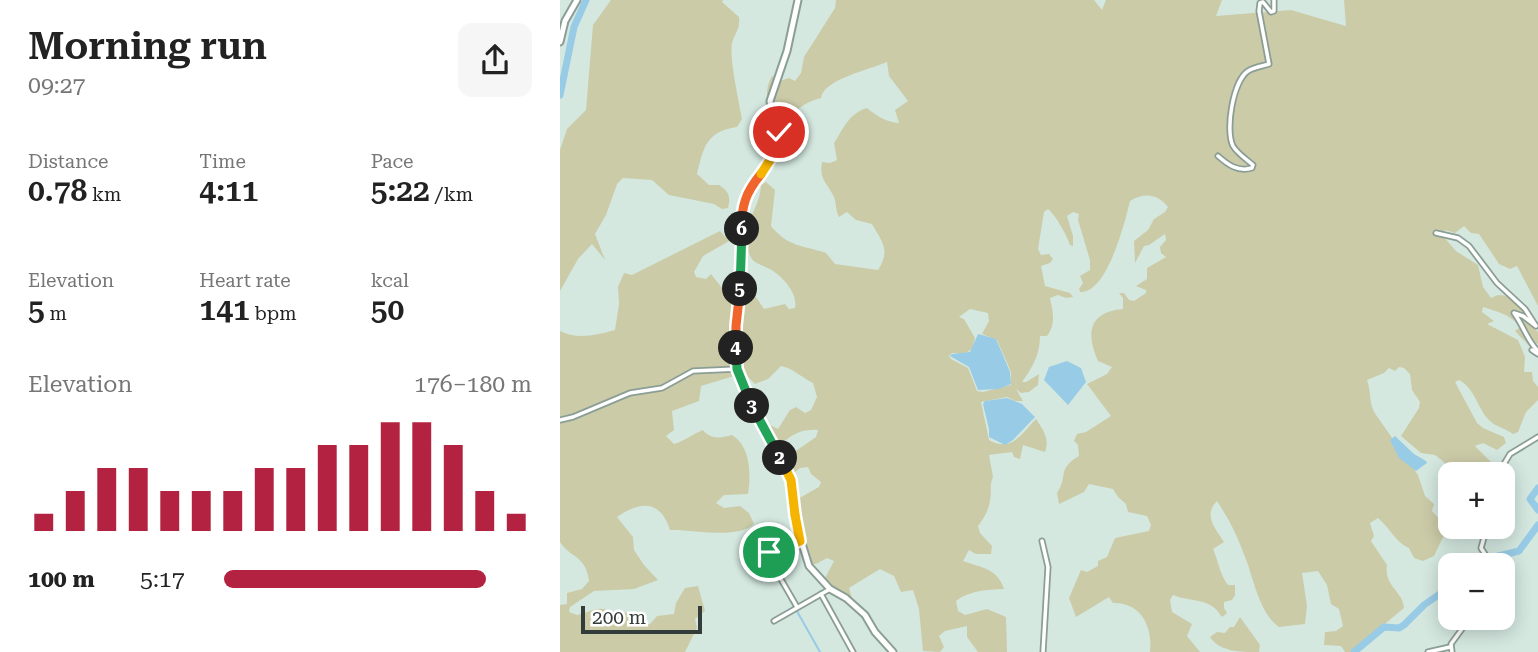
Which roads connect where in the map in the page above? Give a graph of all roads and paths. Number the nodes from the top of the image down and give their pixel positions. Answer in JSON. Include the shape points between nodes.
{"nodes":[{"id":1,"x":577,"y":0,"type":"edge"},
{"id":2,"x":798,"y":0,"type":"edge"},
{"id":3,"x":1274,"y":0,"type":"edge"},
{"id":4,"x":560,"y":39,"type":"edge"},
{"id":5,"x":1218,"y":156,"type":"dead end"},
{"id":6,"x":1436,"y":233,"type":"dead end"},
{"id":7,"x":1532,"y":350,"type":"dead end"},
{"id":8,"x":1538,"y":353,"type":"edge"},
{"id":9,"x":737,"y":369,"type":"junction"},
{"id":10,"x":560,"y":420,"type":"edge"},
{"id":11,"x":1538,"y":437,"type":"edge"},
{"id":12,"x":1505,"y":462,"type":"edge"},
{"id":13,"x":800,"y":541,"type":"junction"},
{"id":14,"x":1042,"y":541,"type":"dead end"},
{"id":15,"x":830,"y":589,"type":"junction"},
{"id":16,"x":821,"y":594,"type":"junction"},
{"id":17,"x":796,"y":608,"type":"junction"},
{"id":18,"x":774,"y":621,"type":"dead end"},
{"id":19,"x":1463,"y":630,"type":"edge"},
{"id":20,"x":1451,"y":649,"type":"edge"},
{"id":21,"x":853,"y":652,"type":"edge"},
{"id":22,"x":893,"y":652,"type":"edge"},
{"id":23,"x":1043,"y":652,"type":"edge"},
{"id":24,"x":1428,"y":652,"type":"edge"}],
"edges":[{"from":1,"to":4,"type":"main road"},
{"from":2,"to":9,"type":"main road","via":[[770,101],[779,146],[743,202]]},
{"from":3,"to":5,"type":"street","via":[[1273,11],[1263,2],[1259,11],[1269,64],[1242,78],[1230,122],[1234,149],[1252,168],[1239,169]]},
{"from":6,"to":8,"type":"street","via":[[1469,246],[1497,283],[1525,309],[1536,326],[1514,313]]},
{"from":7,"to":8,"type":"street"},
{"from":9,"to":10,"type":"street","via":[[693,372],[662,387],[630,393]]},
{"from":9,"to":13,"type":"main road","via":[[791,480]]},
{"from":11,"to":12,"type":"street"},
{"from":13,"to":15,"type":"main road","via":[[809,566]]},
{"from":13,"to":17,"type":"street","via":[[767,555]]},
{"from":14,"to":23,"type":"street","via":[[1048,567]]},
{"from":15,"to":16,"type":"street"},
{"from":15,"to":22,"type":"main road","via":[[865,615]]},
{"from":16,"to":17,"type":"street"},
{"from":16,"to":21,"type":"street"},
{"from":17,"to":18,"type":"street"},
{"from":19,"to":20,"type":"street"},
{"from":20,"to":24,"type":"street"}]}
